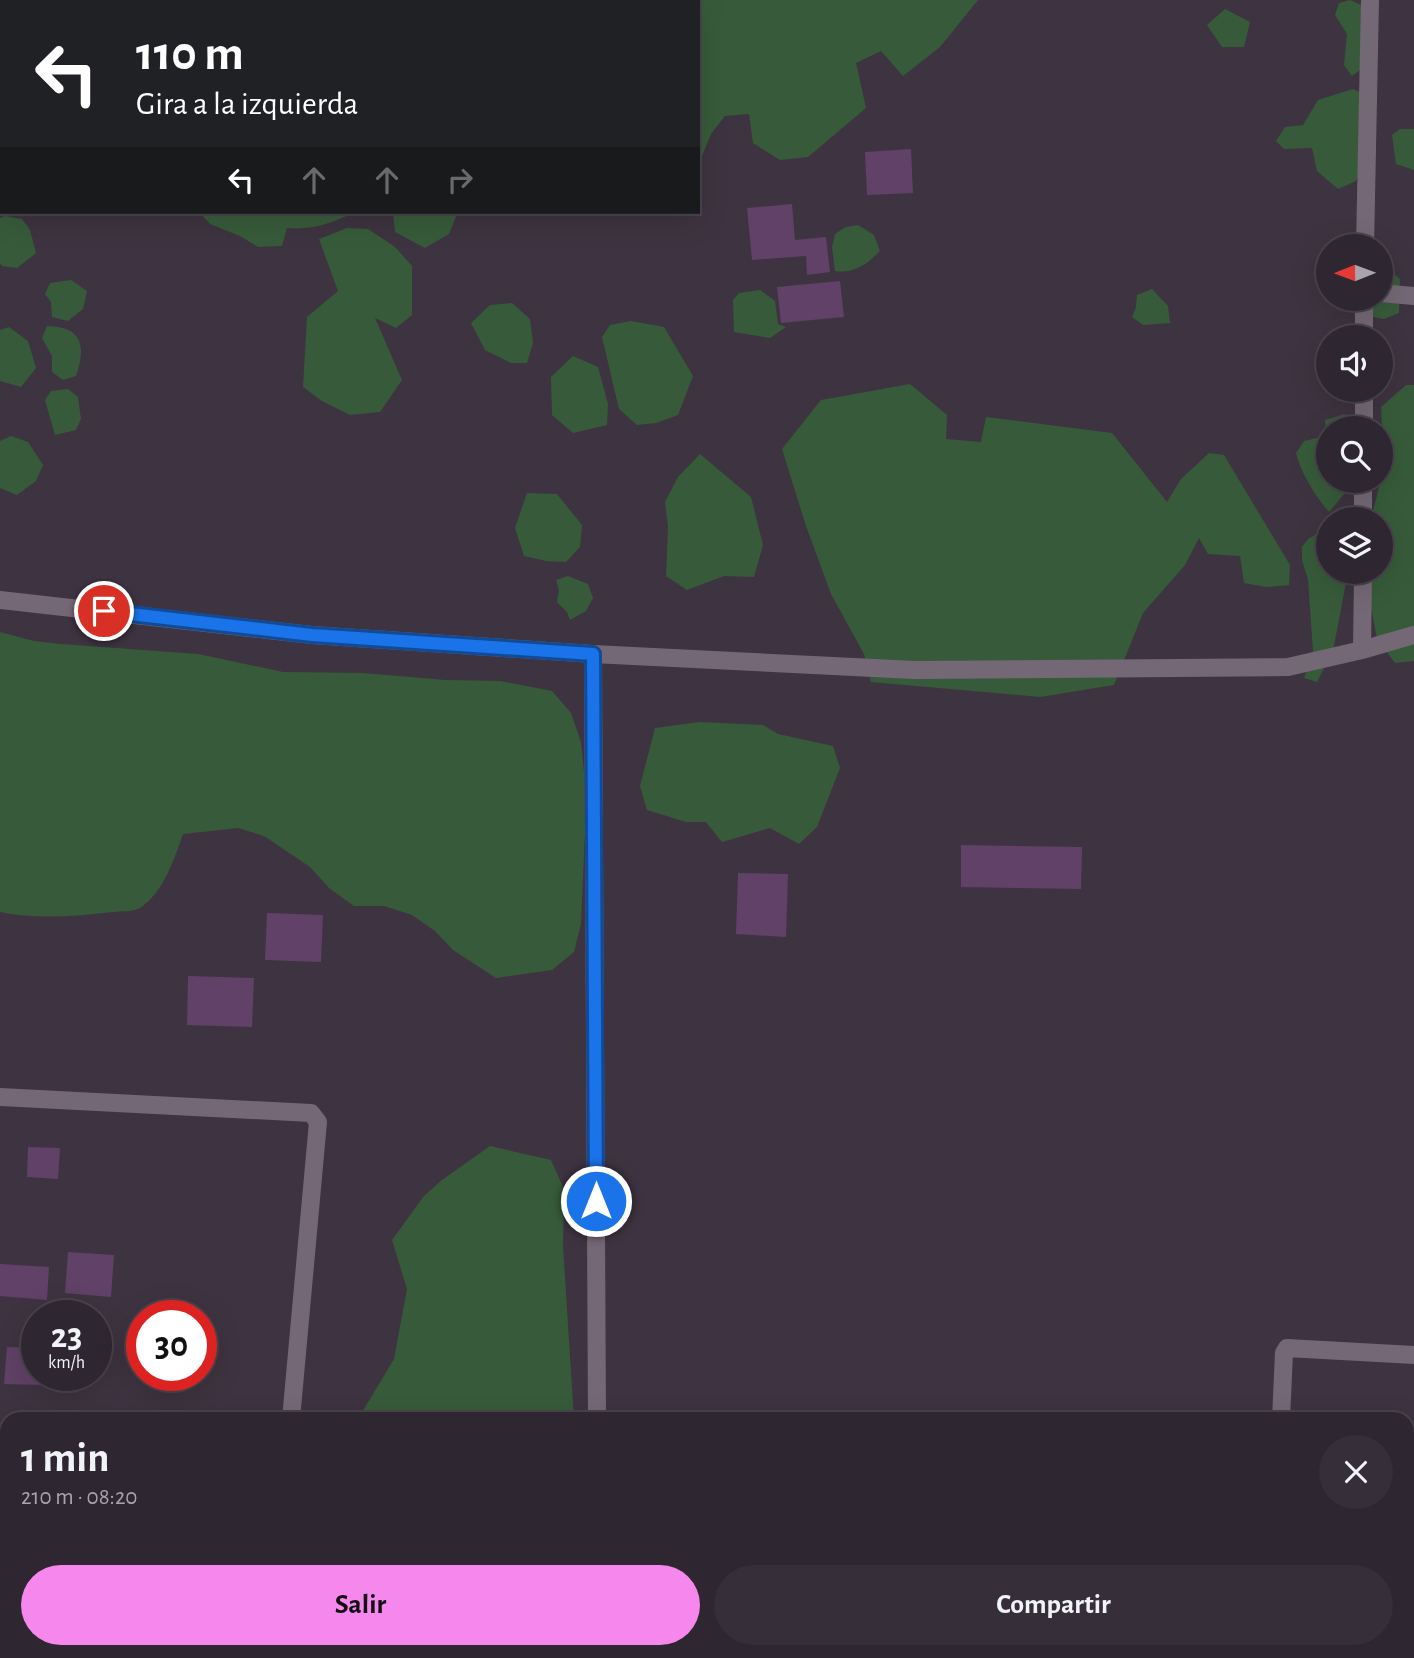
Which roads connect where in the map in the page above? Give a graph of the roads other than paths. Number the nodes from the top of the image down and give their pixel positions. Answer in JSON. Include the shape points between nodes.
{"nodes":[{"id":1,"x":1370,"y":0,"type":"edge"},
{"id":2,"x":1365,"y":234,"type":"edge"},
{"id":3,"x":1393,"y":294,"type":"edge"},
{"id":4,"x":1414,"y":296,"type":"edge"},
{"id":5,"x":1363,"y":584,"type":"edge"},
{"id":6,"x":0,"y":600,"type":"edge"},
{"id":7,"x":1414,"y":635,"type":"edge"},
{"id":8,"x":1363,"y":650,"type":"junction"},
{"id":9,"x":593,"y":654,"type":"junction"},
{"id":10,"x":0,"y":1097,"type":"edge"},
{"id":11,"x":1414,"y":1354,"type":"edge"},
{"id":12,"x":292,"y":1412,"type":"edge"},
{"id":13,"x":597,"y":1412,"type":"edge"},
{"id":14,"x":1281,"y":1412,"type":"edge"}],
"edges":[{"from":1,"to":2,"type":"street"},
{"from":3,"to":4,"type":"street"},
{"from":5,"to":8,"type":"street"},
{"from":6,"to":9,"type":"street","via":[[312,635]]},
{"from":7,"to":8,"type":"street"},
{"from":8,"to":9,"type":"street","via":[[1288,667],[928,670]]},
{"from":9,"to":13,"type":"street"},
{"from":10,"to":12,"type":"street","via":[[315,1116],[318,1127]]},
{"from":11,"to":14,"type":"street","via":[[1287,1348]]}]}
